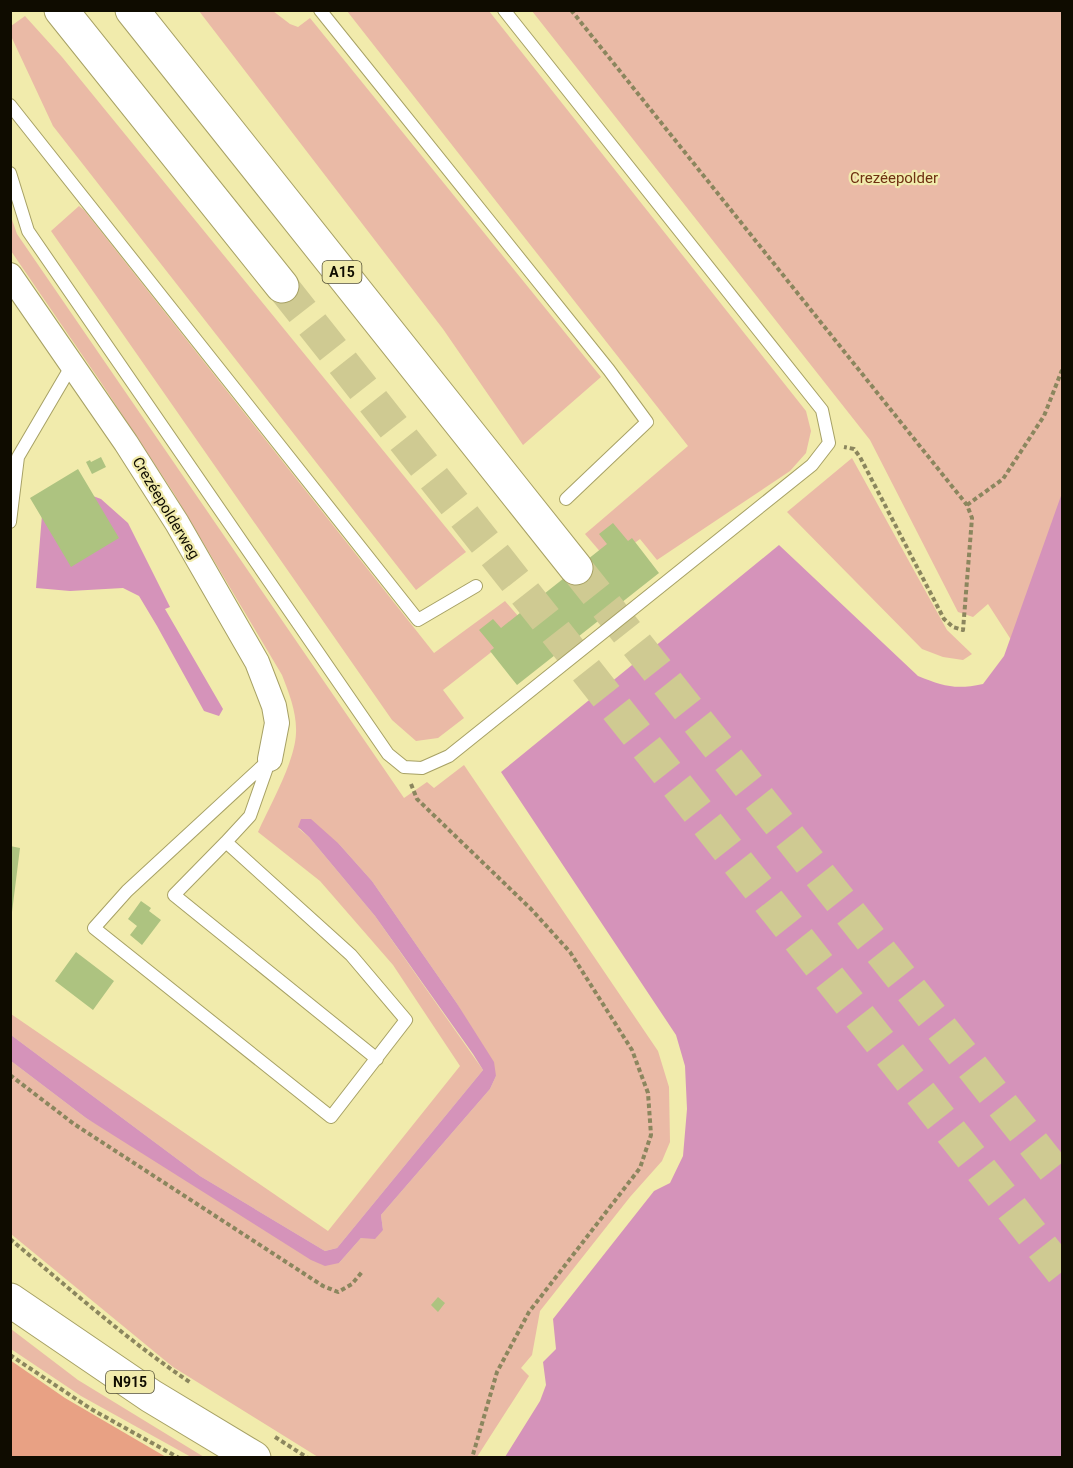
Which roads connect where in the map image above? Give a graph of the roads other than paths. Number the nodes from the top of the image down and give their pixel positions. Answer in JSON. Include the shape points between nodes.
{"nodes":[{"id":1,"x":61,"y":10,"type":"edge"},
{"id":2,"x":132,"y":10,"type":"edge"},
{"id":3,"x":320,"y":10,"type":"edge"},
{"id":4,"x":504,"y":10,"type":"edge"},
{"id":5,"x":10,"y":105,"type":"edge"},
{"id":6,"x":10,"y":172,"type":"edge"},
{"id":7,"x":10,"y":275,"type":"edge"},
{"id":8,"x":282,"y":286,"type":"tunnel mouth"},
{"id":9,"x":72,"y":365,"type":"junction"},
{"id":10,"x":566,"y":499,"type":"dead end"},
{"id":11,"x":10,"y":522,"type":"edge"},
{"id":12,"x":576,"y":568,"type":"tunnel mouth"},
{"id":13,"x":476,"y":586,"type":"dead end"},
{"id":14,"x":270,"y":759,"type":"junction"},
{"id":15,"x":226,"y":842,"type":"junction"},
{"id":16,"x":377,"y":1059,"type":"junction"},
{"id":17,"x":10,"y":1300,"type":"edge"},
{"id":18,"x":262,"y":1446,"type":"edge"}],
"edges":[{"from":1,"to":8,"type":"main road"},
{"from":2,"to":12,"type":"main road","number":"A15"},
{"from":3,"to":10,"type":"lane","via":[[647,422]]},
{"from":4,"to":6,"type":"lane","via":[[822,410],[829,443],[812,465],[449,756],[422,768],[404,767],[388,754],[28,231]]},
{"from":5,"to":13,"type":"lane","via":[[418,620]]},
{"from":7,"to":9,"type":"street","name":"Crezéepolderweg"},
{"from":9,"to":11,"type":"lane","via":[[18,457]]},
{"from":9,"to":14,"type":"street","name":"Crezéepolderweg","via":[[177,523],[257,662],[277,723]]},
{"from":14,"to":15,"type":"lane","via":[[250,816]]},
{"from":14,"to":16,"type":"lane","via":[[127,891],[94,928],[332,1117]]},
{"from":15,"to":16,"type":"lane","via":[[351,955],[406,1020]]},
{"from":15,"to":16,"type":"lane","via":[[174,895]]},
{"from":17,"to":18,"type":"main road","number":"N915","via":[[151,1396]]}]}
